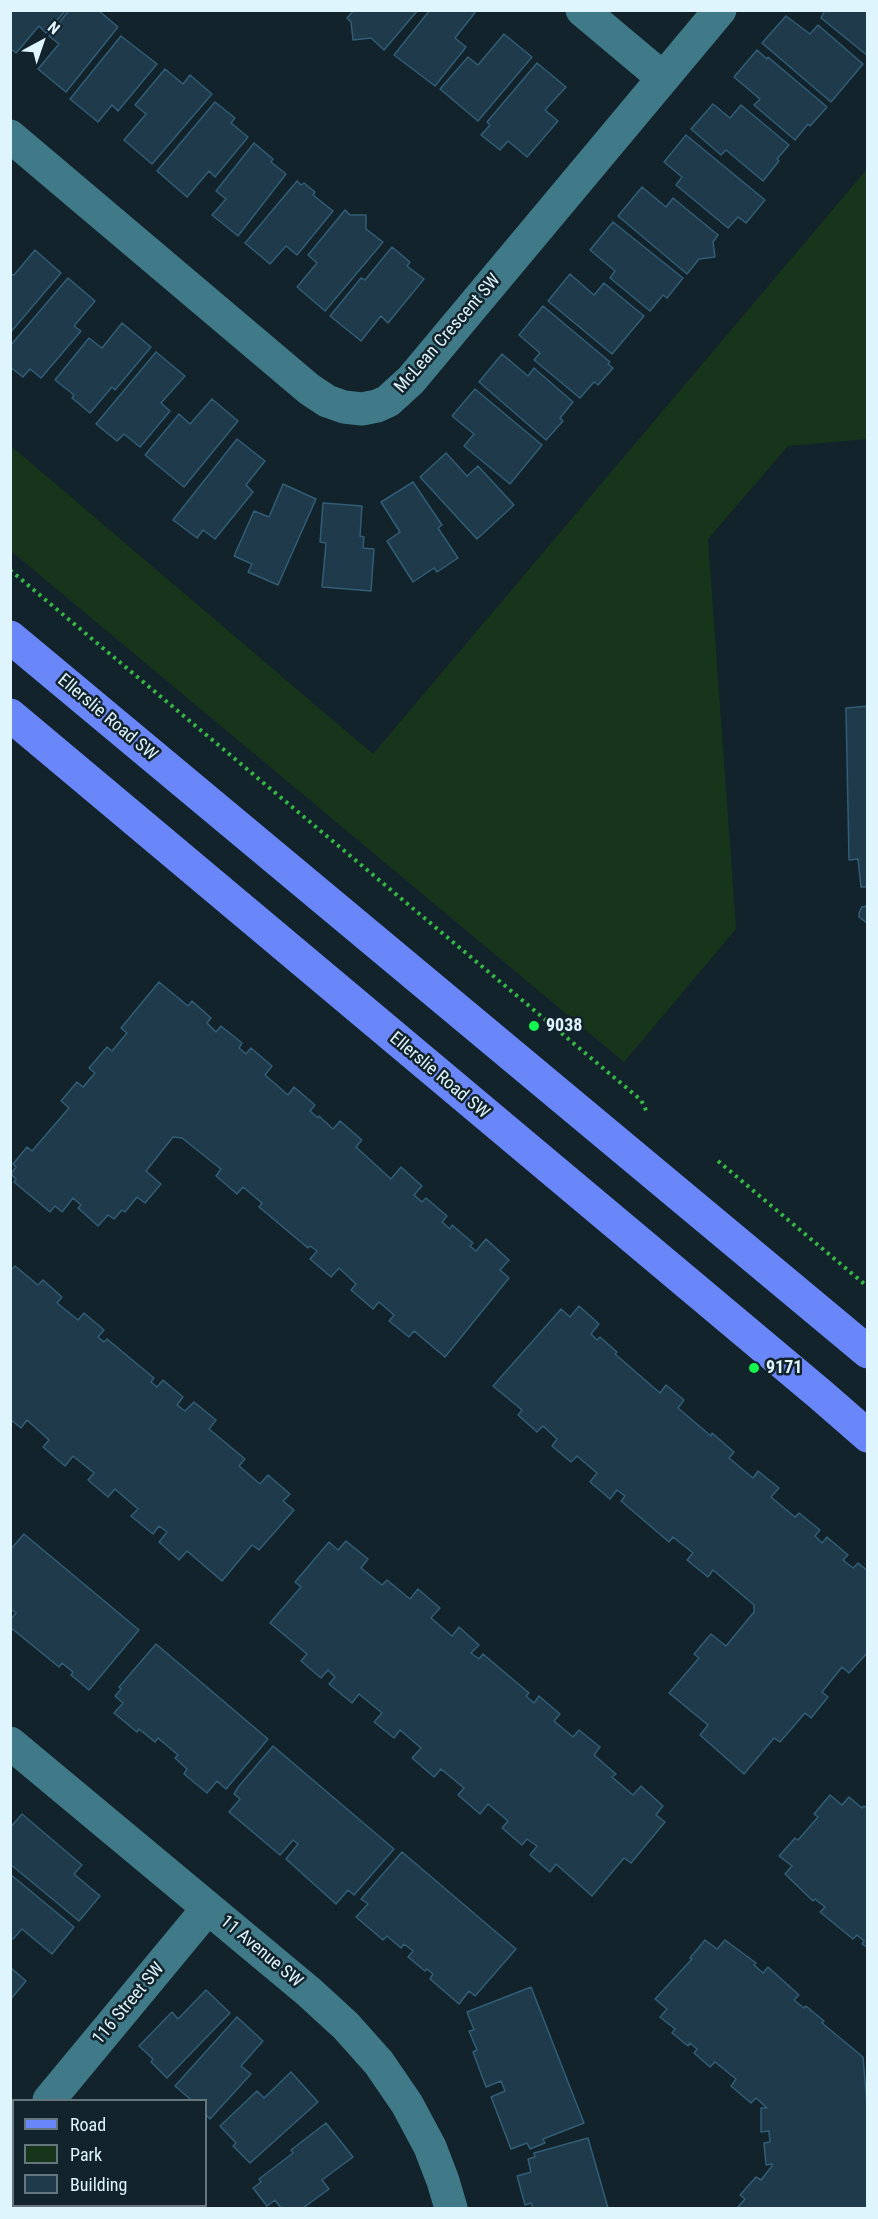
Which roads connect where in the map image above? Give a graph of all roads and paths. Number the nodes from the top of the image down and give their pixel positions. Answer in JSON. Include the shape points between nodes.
{"nodes":[{"id":1,"x":582,"y":10,"type":"edge"},
{"id":2,"x":720,"y":10,"type":"edge"},
{"id":3,"x":663,"y":78,"type":"junction"},
{"id":4,"x":10,"y":136,"type":"edge"},
{"id":5,"x":10,"y":570,"type":"edge"},
{"id":6,"x":10,"y":637,"type":"edge"},
{"id":7,"x":10,"y":716,"type":"edge"},
{"id":8,"x":648,"y":1114,"type":"dead end"},
{"id":9,"x":718,"y":1161,"type":"dead end"},
{"id":10,"x":867,"y":1287,"type":"edge"},
{"id":11,"x":867,"y":1352,"type":"edge"},
{"id":12,"x":867,"y":1436,"type":"edge"},
{"id":13,"x":10,"y":1743,"type":"edge"},
{"id":14,"x":208,"y":1908,"type":"junction"},
{"id":15,"x":51,"y":2099,"type":"edge"},
{"id":16,"x":451,"y":2208,"type":"edge"}],
"edges":[{"from":1,"to":3,"type":"street"},
{"from":2,"to":3,"type":"street","name":"McLean Crescent SW"},
{"from":3,"to":4,"type":"street","name":"McLean Crescent SW","via":[[411,380],[388,401],[362,409],[327,401],[309,389]]},
{"from":5,"to":8,"type":"path","via":[[641,1100]]},
{"from":6,"to":11,"type":"main road","name":"Ellerslie Road SW"},
{"from":7,"to":12,"type":"main road","name":"Ellerslie Road SW"},
{"from":9,"to":10,"type":"path"},
{"from":13,"to":14,"type":"street","name":"11 Avenue SW"},
{"from":14,"to":15,"type":"street","name":"116 Street SW"},
{"from":14,"to":16,"type":"street","name":"11 Avenue SW","via":[[309,1992],[379,2063],[430,2147]]}]}
